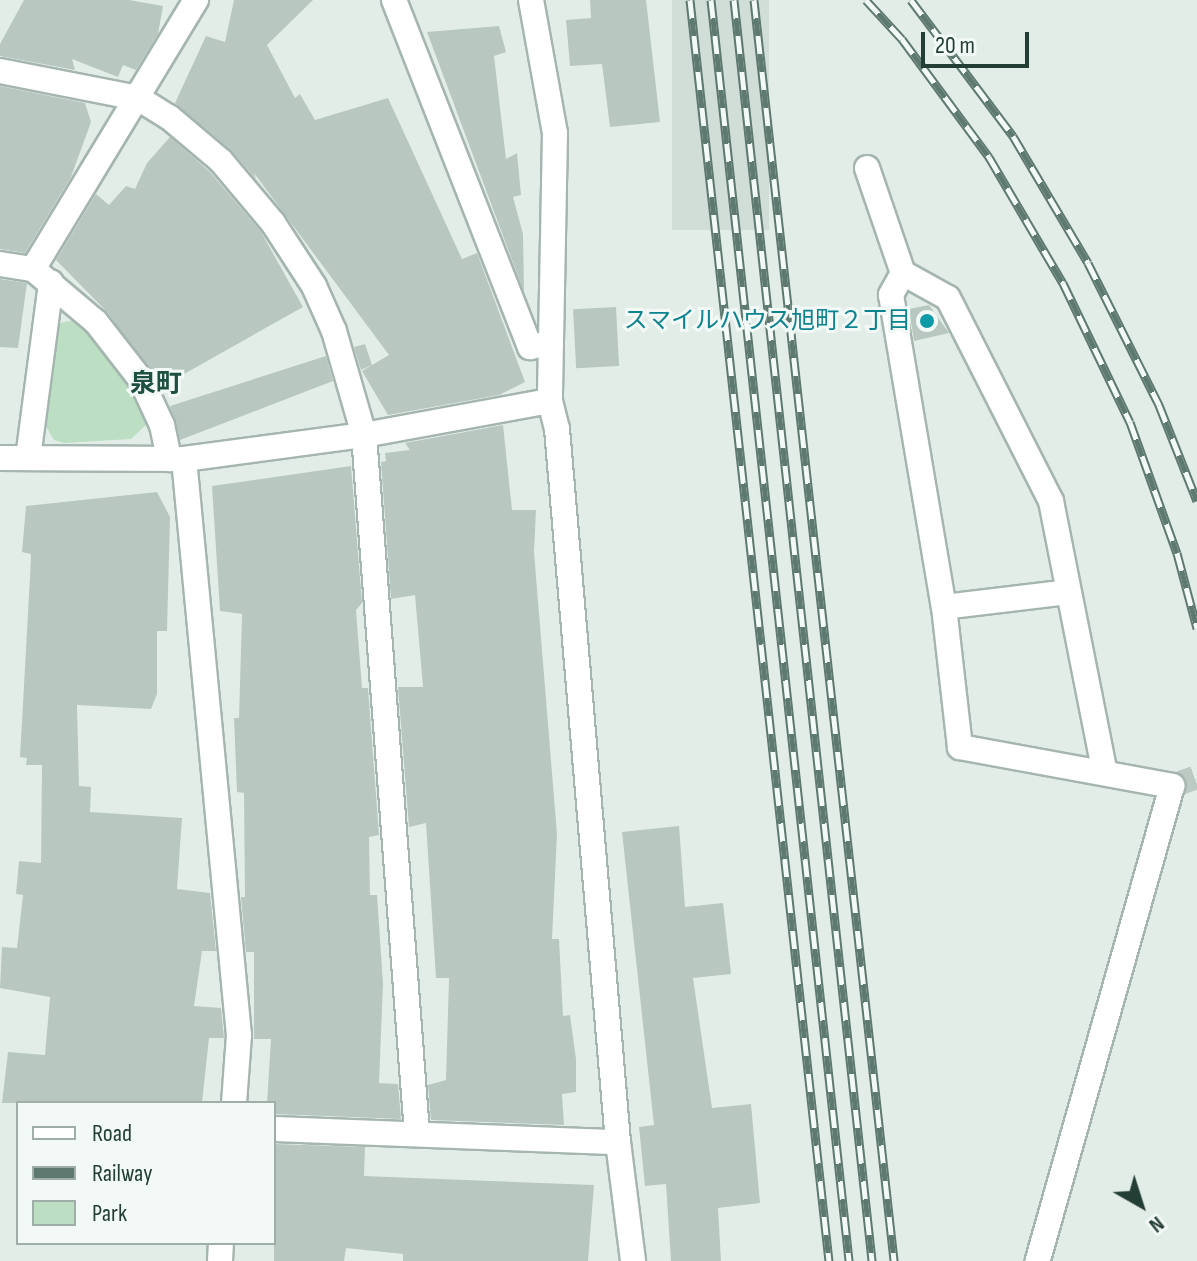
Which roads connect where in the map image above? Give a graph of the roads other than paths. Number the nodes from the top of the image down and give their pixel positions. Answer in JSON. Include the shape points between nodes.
{"nodes":[{"id":1,"x":196,"y":0,"type":"edge"},
{"id":2,"x":394,"y":0,"type":"edge"},
{"id":3,"x":531,"y":0,"type":"edge"},
{"id":4,"x":0,"y":71,"type":"edge"},
{"id":5,"x":138,"y":98,"type":"junction"},
{"id":6,"x":867,"y":168,"type":"dead end"},
{"id":7,"x":0,"y":264,"type":"edge"},
{"id":8,"x":903,"y":273,"type":"junction"},
{"id":9,"x":42,"y":276,"type":"junction"},
{"id":10,"x":551,"y":343,"type":"junction"},
{"id":11,"x":550,"y":401,"type":"junction"},
{"id":12,"x":364,"y":435,"type":"junction"},
{"id":13,"x":0,"y":458,"type":"edge"},
{"id":14,"x":28,"y":458,"type":"junction"},
{"id":15,"x":176,"y":459,"type":"junction"},
{"id":16,"x":1068,"y":592,"type":"junction"},
{"id":17,"x":944,"y":607,"type":"junction"},
{"id":18,"x":1104,"y":769,"type":"junction"},
{"id":19,"x":234,"y":1101,"type":"edge"},
{"id":20,"x":276,"y":1129,"type":"edge"},
{"id":21,"x":417,"y":1133,"type":"junction"},
{"id":22,"x":618,"y":1142,"type":"junction"},
{"id":23,"x":633,"y":1261,"type":"edge"},
{"id":24,"x":1038,"y":1261,"type":"edge"}],
"edges":[{"from":1,"to":5,"type":"street"},
{"from":2,"to":10,"type":"street","via":[[530,347]]},
{"from":3,"to":10,"type":"street","via":[[555,133]]},
{"from":4,"to":5,"type":"street"},
{"from":5,"to":9,"type":"street"},
{"from":5,"to":12,"type":"street","via":[[221,161],[273,223],[314,286],[334,331]]},
{"from":6,"to":8,"type":"street"},
{"from":7,"to":9,"type":"street"},
{"from":8,"to":16,"type":"street","via":[[948,298],[1051,501]]},
{"from":8,"to":17,"type":"street","via":[[891,295]]},
{"from":9,"to":14,"type":"street"},
{"from":9,"to":15,"type":"street","via":[[96,322],[141,380]]},
{"from":10,"to":11,"type":"street"},
{"from":11,"to":12,"type":"street"},
{"from":11,"to":22,"type":"street","via":[[557,429]]},
{"from":12,"to":15,"type":"street"},
{"from":12,"to":21,"type":"street"},
{"from":13,"to":14,"type":"street"},
{"from":14,"to":15,"type":"street"},
{"from":15,"to":19,"type":"street","via":[[239,1035]]},
{"from":16,"to":17,"type":"street"},
{"from":16,"to":18,"type":"street"},
{"from":17,"to":18,"type":"street","via":[[960,747]]},
{"from":18,"to":24,"type":"street","via":[[1172,786]]},
{"from":20,"to":21,"type":"street"},
{"from":21,"to":22,"type":"street"},
{"from":22,"to":23,"type":"street"}]}
